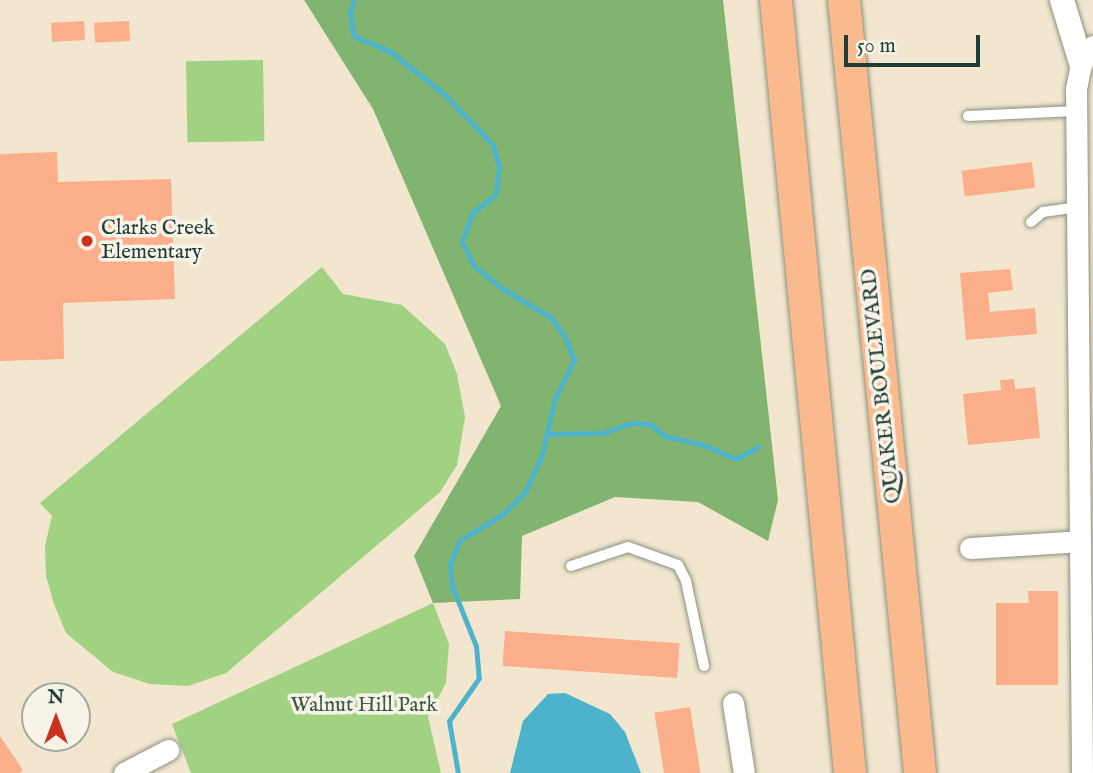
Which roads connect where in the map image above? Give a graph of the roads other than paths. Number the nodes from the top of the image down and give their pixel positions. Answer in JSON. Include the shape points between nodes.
{"nodes":[{"id":1,"x":776,"y":0,"type":"edge"},
{"id":2,"x":844,"y":0,"type":"edge"},
{"id":3,"x":1062,"y":0,"type":"edge"},
{"id":4,"x":1087,"y":55,"type":"edge"},
{"id":5,"x":1076,"y":111,"type":"junction"},
{"id":6,"x":968,"y":116,"type":"dead end"},
{"id":7,"x":1077,"y":207,"type":"junction"},
{"id":8,"x":1031,"y":222,"type":"dead end"},
{"id":9,"x":1080,"y":541,"type":"junction"},
{"id":10,"x":970,"y":548,"type":"dead end"},
{"id":11,"x":571,"y":566,"type":"dead end"},
{"id":12,"x":704,"y":666,"type":"dead end"},
{"id":13,"x":733,"y":703,"type":"dead end"},
{"id":14,"x":168,"y":750,"type":"dead end"},
{"id":15,"x":124,"y":773,"type":"edge"},
{"id":16,"x":744,"y":773,"type":"edge"},
{"id":17,"x":850,"y":773,"type":"edge"},
{"id":18,"x":920,"y":773,"type":"edge"},
{"id":19,"x":1082,"y":773,"type":"edge"}],
"edges":[{"from":1,"to":17,"type":"main road"},
{"from":2,"to":18,"type":"main road","name":"QUAKER BOULEVARD"},
{"from":3,"to":4,"type":"street"},
{"from":4,"to":5,"type":"street"},
{"from":5,"to":6,"type":"lane"},
{"from":5,"to":7,"type":"street"},
{"from":7,"to":8,"type":"lane","via":[[1043,212]]},
{"from":7,"to":9,"type":"street"},
{"from":9,"to":10,"type":"street"},
{"from":9,"to":19,"type":"street"},
{"from":11,"to":12,"type":"lane","via":[[628,547],[678,565],[686,581]]},
{"from":13,"to":16,"type":"street"},
{"from":14,"to":15,"type":"street"}]}
